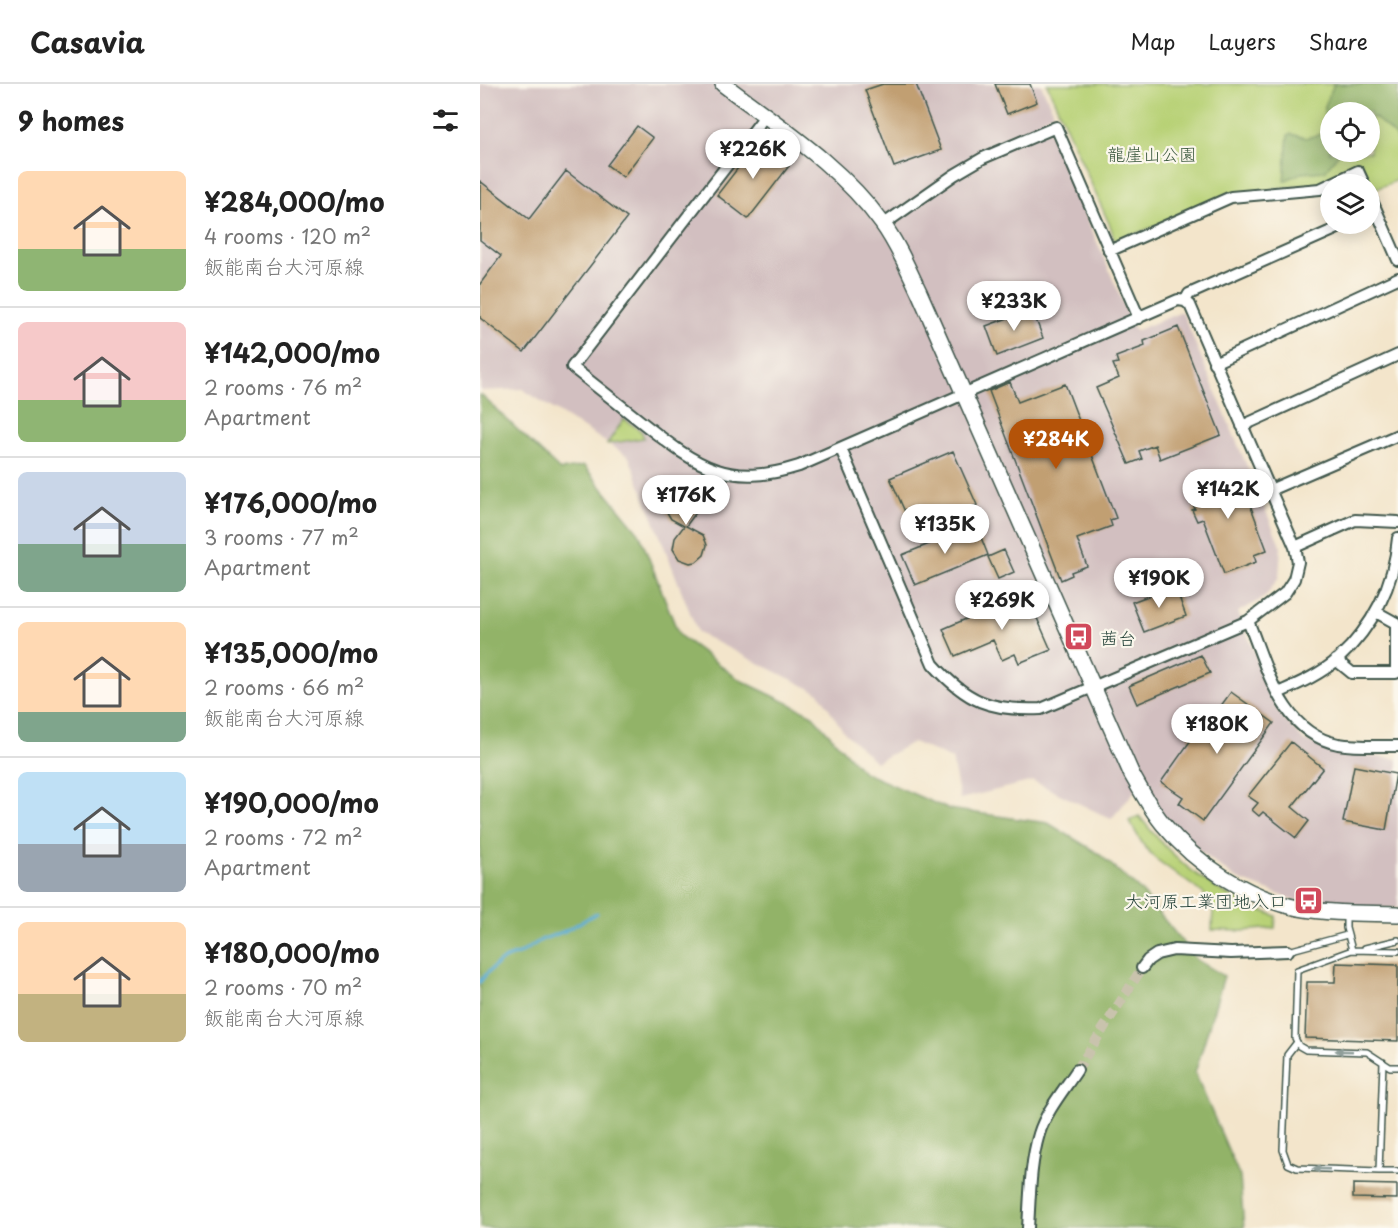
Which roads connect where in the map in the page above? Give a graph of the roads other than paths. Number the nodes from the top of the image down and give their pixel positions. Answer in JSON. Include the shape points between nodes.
{"nodes":[{"id":1,"x":723,"y":84,"type":"edge"},
{"id":2,"x":765,"y":116,"type":"junction"},
{"id":3,"x":1320,"y":189,"type":"edge"},
{"id":4,"x":884,"y":224,"type":"junction"},
{"id":5,"x":1380,"y":225,"type":"edge"},
{"id":6,"x":1324,"y":234,"type":"edge"},
{"id":7,"x":1109,"y":250,"type":"junction"},
{"id":8,"x":1398,"y":260,"type":"edge"},
{"id":9,"x":1398,"y":278,"type":"edge"},
{"id":10,"x":1185,"y":301,"type":"junction"},
{"id":11,"x":1139,"y":318,"type":"junction"},
{"id":12,"x":1398,"y":355,"type":"edge"},
{"id":13,"x":1214,"y":363,"type":"junction"},
{"id":14,"x":963,"y":395,"type":"junction"},
{"id":15,"x":1242,"y":426,"type":"junction"},
{"id":16,"x":1398,"y":435,"type":"edge"},
{"id":17,"x":841,"y":449,"type":"junction"},
{"id":18,"x":1270,"y":490,"type":"junction"},
{"id":19,"x":1398,"y":522,"type":"edge"},
{"id":20,"x":1398,"y":538,"type":"edge"},
{"id":21,"x":1295,"y":547,"type":"junction"},
{"id":22,"x":1376,"y":612,"type":"junction"},
{"id":23,"x":1248,"y":621,"type":"junction"},
{"id":24,"x":1336,"y":660,"type":"junction"},
{"id":25,"x":1091,"y":686,"type":"junction"},
{"id":26,"x":1278,"y":693,"type":"junction"},
{"id":27,"x":1398,"y":746,"type":"edge"},
{"id":28,"x":1346,"y":913,"type":"junction"},
{"id":29,"x":1398,"y":914,"type":"edge"},
{"id":30,"x":1347,"y":935,"type":"junction"},
{"id":31,"x":1398,"y":940,"type":"edge"},
{"id":32,"x":1354,"y":950,"type":"junction"},
{"id":33,"x":1288,"y":951,"type":"joint"},
{"id":34,"x":1398,"y":951,"type":"edge"},
{"id":35,"x":1142,"y":968,"type":"tunnel mouth"},
{"id":36,"x":1297,"y":1042,"type":"junction"},
{"id":37,"x":1383,"y":1062,"type":"junction"},
{"id":38,"x":1398,"y":1067,"type":"edge"},
{"id":39,"x":1077,"y":1070,"type":"tunnel mouth"},
{"id":40,"x":1379,"y":1171,"type":"junction"},
{"id":41,"x":1398,"y":1171,"type":"edge"},
{"id":42,"x":1028,"y":1228,"type":"edge"}],
"edges":[{"from":1,"to":2,"type":"street"},
{"from":2,"to":4,"type":"street","via":[[860,195]]},
{"from":2,"to":17,"type":"street","via":[[572,367],[686,458],[709,469],[759,476],[799,466]]},
{"from":3,"to":7,"type":"street","via":[[1231,197]]},
{"from":4,"to":7,"type":"street","via":[[954,175],[1056,127]]},
{"from":4,"to":14,"type":"street","via":[[919,292]]},
{"from":5,"to":8,"type":"street"},
{"from":6,"to":10,"type":"street","via":[[1189,294]]},
{"from":7,"to":11,"type":"street"},
{"from":9,"to":13,"type":"street"},
{"from":10,"to":11,"type":"street","via":[[1178,300]]},
{"from":10,"to":13,"type":"street"},
{"from":11,"to":14,"type":"street"},
{"from":12,"to":15,"type":"street"},
{"from":13,"to":15,"type":"street"},
{"from":14,"to":17,"type":"street"},
{"from":14,"to":25,"type":"street"},
{"from":15,"to":18,"type":"street"},
{"from":16,"to":18,"type":"street"},
{"from":17,"to":25,"type":"street","via":[[933,664],[950,683],[991,706],[1019,710],[1041,709]]},
{"from":18,"to":21,"type":"street"},
{"from":19,"to":21,"type":"street","via":[[1355,520]]},
{"from":20,"to":22,"type":"street","via":[[1388,587]]},
{"from":21,"to":23,"type":"street","via":[[1298,562],[1294,579],[1285,593]]},
{"from":22,"to":24,"type":"street"},
{"from":22,"to":24,"type":"street","via":[[1396,623],[1396,673],[1352,674]]},
{"from":23,"to":25,"type":"street"},
{"from":23,"to":26,"type":"street"},
{"from":24,"to":26,"type":"street"},
{"from":25,"to":28,"type":"street","via":[[1148,803],[1163,825],[1191,851],[1224,876],[1268,899],[1296,908]]},
{"from":26,"to":27,"type":"street","via":[[1296,722],[1322,739],[1353,746]]},
{"from":28,"to":29,"type":"street"},
{"from":28,"to":30,"type":"lane"},
{"from":30,"to":32,"type":"lane"},
{"from":30,"to":33,"type":"lane"},
{"from":31,"to":32,"type":"lane"},
{"from":32,"to":34,"type":"lane"},
{"from":32,"to":36,"type":"lane","via":[[1297,970]]},
{"from":33,"to":35,"type":"street","via":[[1174,950],[1157,954]]},
{"from":37,"to":36,"type":"lane","one_way":true,"via":[[1367,1052],[1306,1050]]},
{"from":40,"to":36,"type":"lane","one_way":true,"via":[[1297,1168],[1288,1164],[1283,1150],[1287,1055]]},
{"from":37,"to":38,"type":"lane"},
{"from":37,"to":40,"type":"lane"},
{"from":39,"to":42,"type":"street","via":[[1039,1134]]},
{"from":40,"to":41,"type":"lane"}]}
